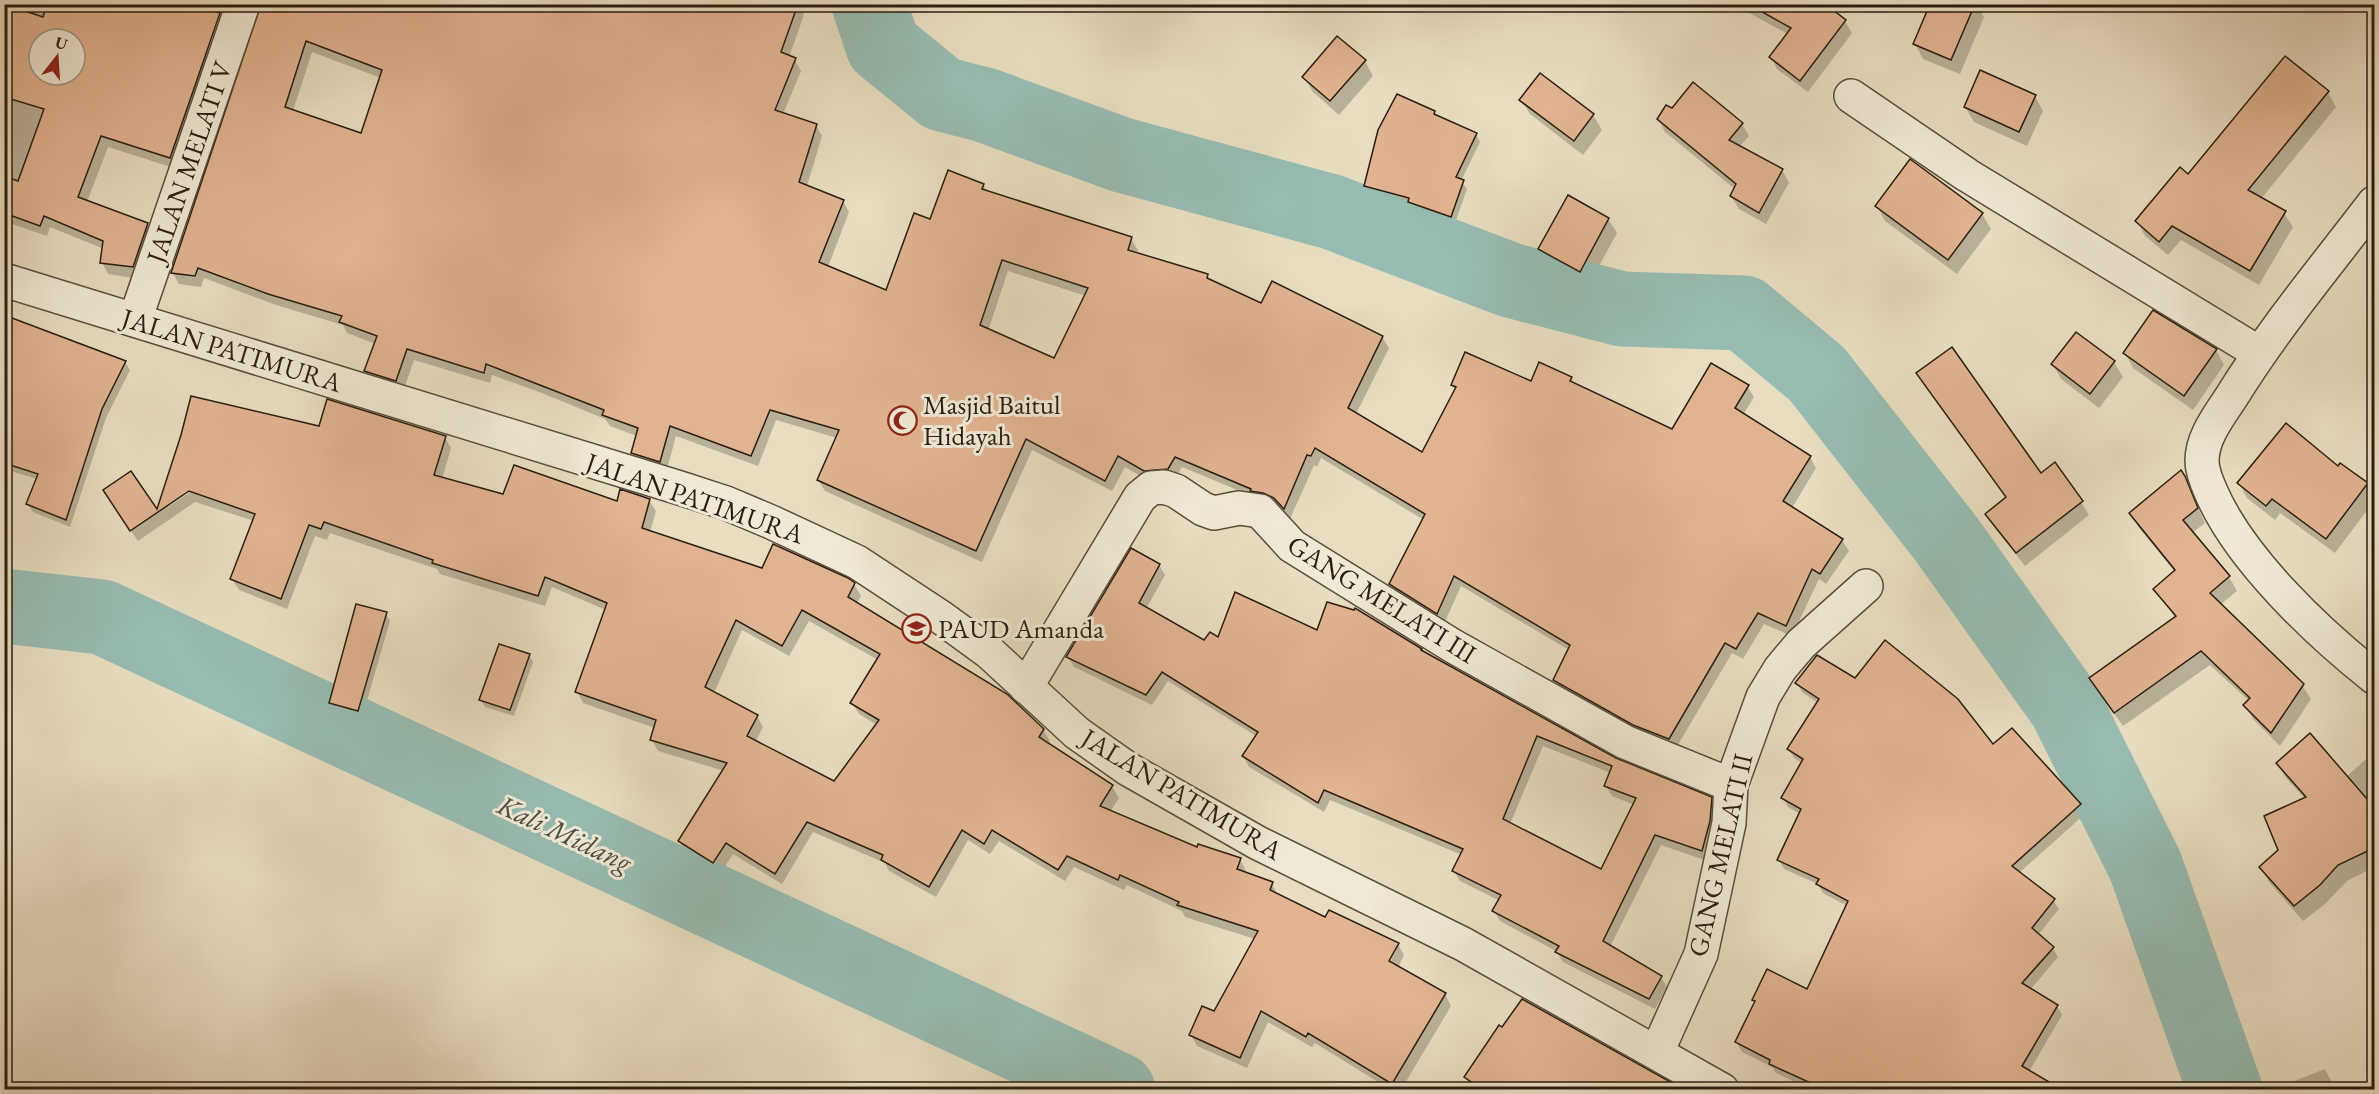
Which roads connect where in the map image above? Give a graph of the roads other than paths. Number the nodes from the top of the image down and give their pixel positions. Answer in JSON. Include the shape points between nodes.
{"nodes":[{"id":1,"x":243,"y":4,"type":"edge"},
{"id":2,"x":1851,"y":96,"type":"dead end"},
{"id":3,"x":2374,"y":203,"type":"edge"},
{"id":4,"x":4,"y":280,"type":"edge"},
{"id":5,"x":135,"y":320,"type":"junction"},
{"id":6,"x":2259,"y":353,"type":"junction"},
{"id":7,"x":1866,"y":586,"type":"dead end"},
{"id":8,"x":2374,"y":677,"type":"edge"},
{"id":9,"x":1026,"y":687,"type":"junction"},
{"id":10,"x":1731,"y":785,"type":"junction"},
{"id":11,"x":1657,"y":1052,"type":"junction"},
{"id":12,"x":1722,"y":1089,"type":"edge"}],
"edges":[{"from":1,"to":5,"type":"street","name":"JALAN MELATI V"},
{"from":2,"to":6,"type":"street","via":[[1968,175]]},
{"from":3,"to":6,"type":"street"},
{"from":4,"to":5,"type":"street","name":"JALAN PATIMURA"},
{"from":5,"to":9,"type":"street","name":"JALAN PATIMURA","via":[[726,503],[856,562],[990,653]]},
{"from":6,"to":8,"type":"street","via":[[2206,437],[2202,462],[2207,483],[2219,510],[2255,561],[2304,616]]},
{"from":7,"to":10,"type":"street","name":"GANG MELATI II","via":[[1801,644],[1780,669],[1763,697]]},
{"from":9,"to":10,"type":"street","name":"GANG MELATI III","via":[[1138,500],[1151,489],[1164,487],[1214,513],[1239,508],[1266,515],[1292,546],[1453,646],[1625,742]]},
{"from":9,"to":11,"type":"street","name":"JALAN PATIMURA","via":[[1077,733],[1193,807],[1463,944]]},
{"from":10,"to":11,"type":"street","name":"GANG MELATI II","via":[[1729,823],[1701,954]]},
{"from":11,"to":12,"type":"street","name":"JALAN PATIMURA"}]}
